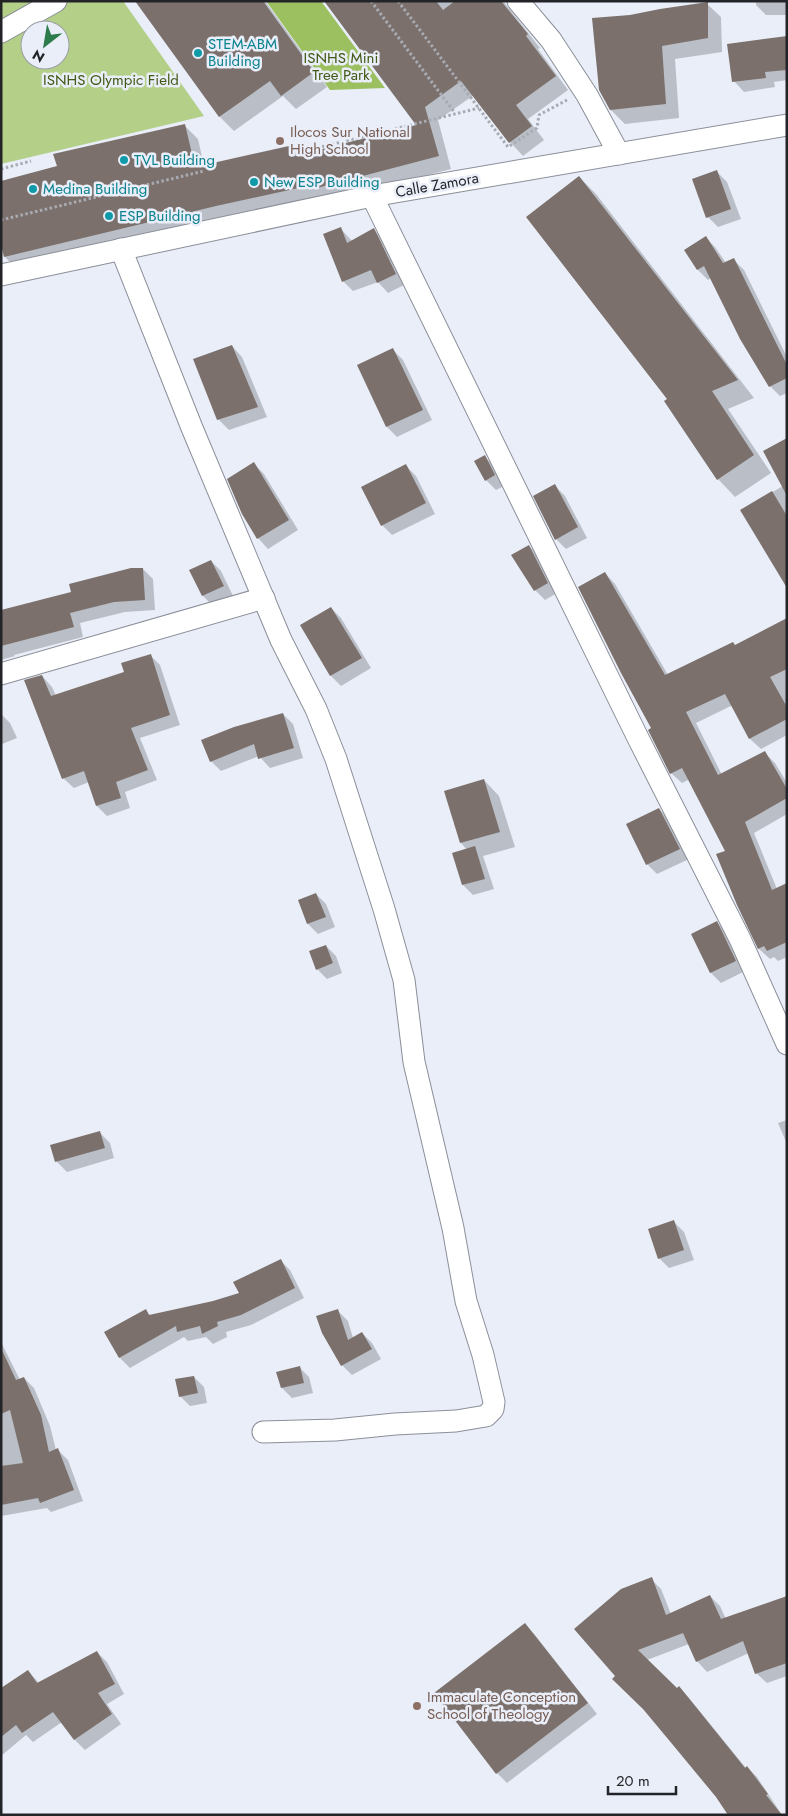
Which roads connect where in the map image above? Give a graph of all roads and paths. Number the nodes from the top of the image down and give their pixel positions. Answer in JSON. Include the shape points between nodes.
{"nodes":[{"id":1,"x":56,"y":1,"type":"edge"},
{"id":2,"x":371,"y":1,"type":"edge"},
{"id":3,"x":398,"y":1,"type":"edge"},
{"id":4,"x":518,"y":1,"type":"edge"},
{"id":5,"x":1,"y":32,"type":"edge"},
{"id":6,"x":584,"y":90,"type":"junction"},
{"id":7,"x":479,"y":108,"type":"junction"},
{"id":8,"x":455,"y":113,"type":"junction"},
{"id":9,"x":787,"y":125,"type":"edge"},
{"id":10,"x":293,"y":154,"type":"dead end"},
{"id":11,"x":619,"y":154,"type":"junction"},
{"id":12,"x":31,"y":161,"type":"dead end"},
{"id":13,"x":1,"y":169,"type":"edge"},
{"id":14,"x":204,"y":171,"type":"dead end"},
{"id":15,"x":372,"y":196,"type":"junction"},
{"id":16,"x":1,"y":220,"type":"edge"},
{"id":17,"x":122,"y":249,"type":"junction"},
{"id":18,"x":1,"y":275,"type":"edge"},
{"id":19,"x":264,"y":598,"type":"junction"},
{"id":20,"x":1,"y":674,"type":"edge"},
{"id":21,"x":787,"y":1044,"type":"edge"},
{"id":22,"x":263,"y":1432,"type":"dead end"}],
"edges":[{"from":1,"to":5,"type":"street"},
{"from":2,"to":8,"type":"path"},
{"from":3,"to":7,"type":"path"},
{"from":4,"to":6,"type":"street","via":[[551,40]]},
{"from":6,"to":7,"type":"path","via":[[539,115],[537,128],[508,147]]},
{"from":6,"to":11,"type":"street"},
{"from":7,"to":8,"type":"path"},
{"from":8,"to":10,"type":"path"},
{"from":9,"to":11,"type":"street","name":"Calle Zamora"},
{"from":11,"to":15,"type":"street","name":"Calle Zamora"},
{"from":12,"to":13,"type":"path"},
{"from":14,"to":16,"type":"path"},
{"from":15,"to":17,"type":"street","name":"Calle Zamora"},
{"from":15,"to":21,"type":"street","via":[[740,939]]},
{"from":17,"to":18,"type":"street","name":"Calle Zamora"},
{"from":17,"to":19,"type":"street","via":[[192,428]]},
{"from":19,"to":20,"type":"street"},
{"from":19,"to":22,"type":"street","via":[[281,640],[316,708],[336,759],[384,909],[404,980],[414,1062],[453,1228],[466,1301],[494,1402],[493,1409],[486,1416],[456,1421]]}]}
